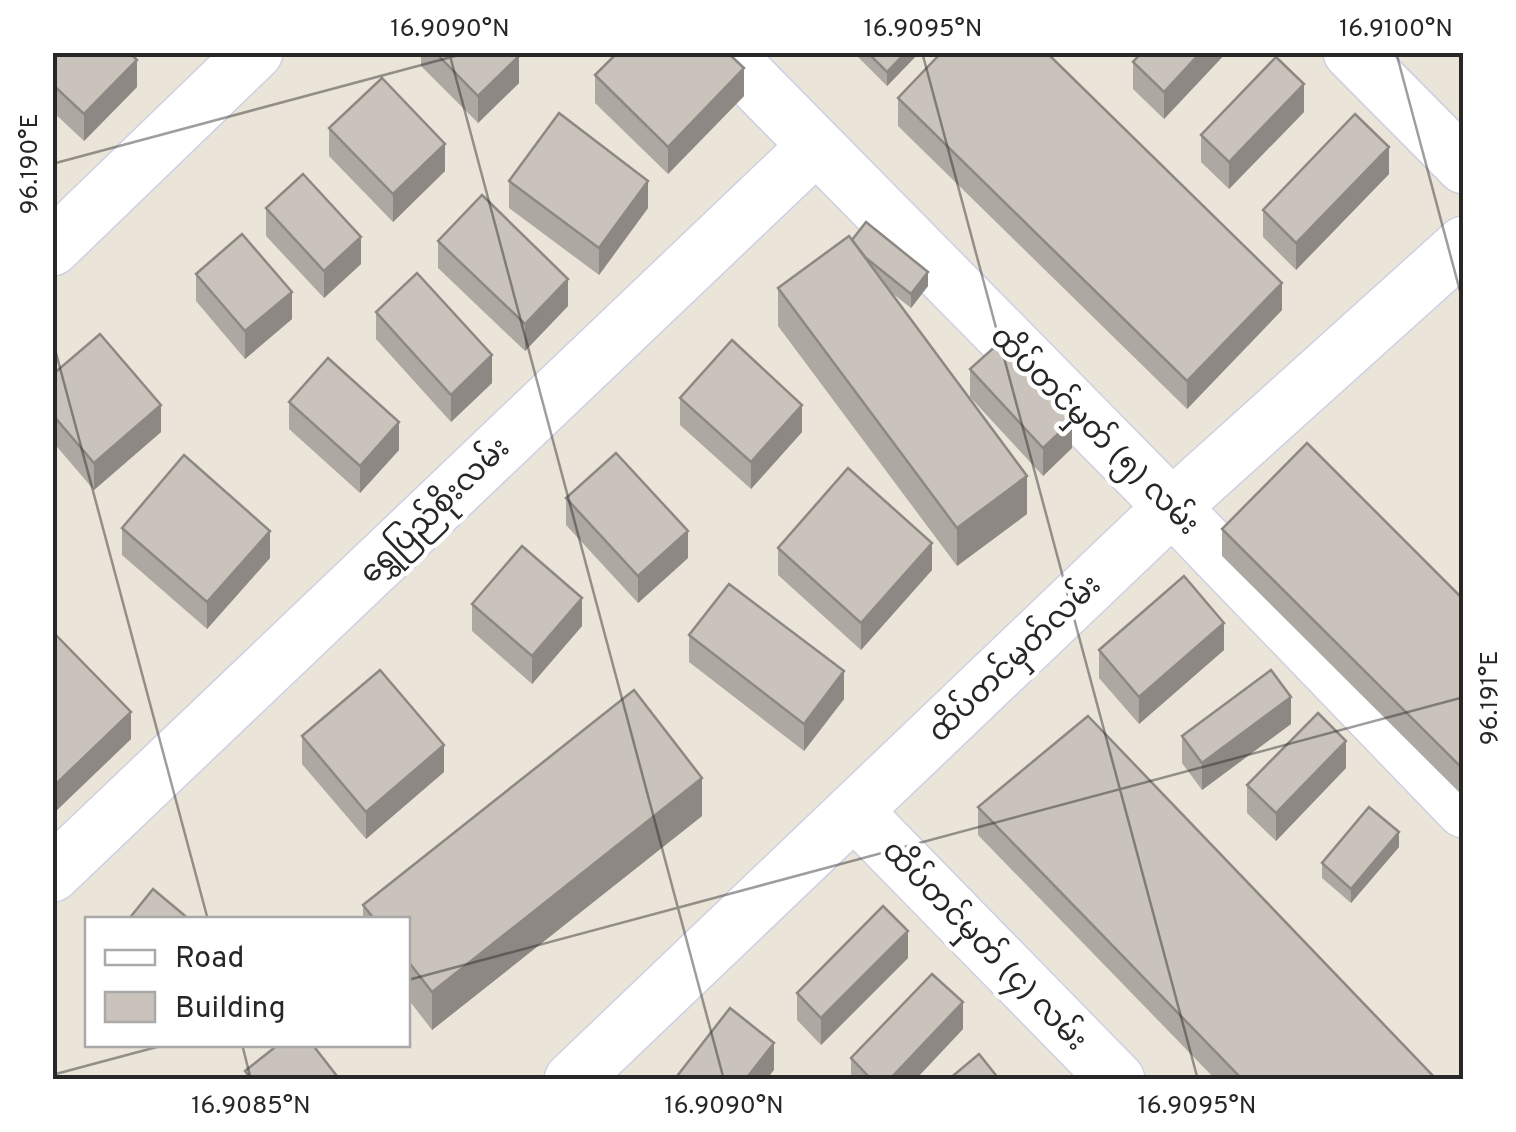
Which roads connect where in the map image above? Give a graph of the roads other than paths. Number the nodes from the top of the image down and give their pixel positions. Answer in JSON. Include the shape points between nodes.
{"nodes":[{"id":1,"x":255,"y":52,"type":"edge"},
{"id":2,"x":724,"y":52,"type":"edge"},
{"id":3,"x":1350,"y":52,"type":"edge"},
{"id":4,"x":815,"y":147,"type":"junction"},
{"id":5,"x":1464,"y":166,"type":"edge"},
{"id":6,"x":1464,"y":244,"type":"edge"},
{"id":7,"x":52,"y":248,"type":"edge"},
{"id":8,"x":1172,"y":507,"type":"junction"},
{"id":9,"x":854,"y":810,"type":"junction"},
{"id":10,"x":1464,"y":810,"type":"edge"},
{"id":11,"x":52,"y":874,"type":"edge"},
{"id":12,"x":572,"y":1080,"type":"edge"},
{"id":13,"x":1116,"y":1080,"type":"edge"}],
"edges":[{"from":1,"to":7,"type":"street"},
{"from":2,"to":4,"type":"street","name":"ထိပ်တင်မှတ် (၅) လမ်း"},
{"from":3,"to":5,"type":"street"},
{"from":4,"to":8,"type":"street","name":"ထိပ်တင်မှတ် (၅) လမ်း"},
{"from":4,"to":11,"type":"street","name":"ရွှေပြည်စိုးလမ်း"},
{"from":6,"to":8,"type":"street","name":"ထိပ်တင်မှတ်လမ်း"},
{"from":8,"to":9,"type":"street","name":"ထိပ်တင်မှတ်လမ်း"},
{"from":8,"to":10,"type":"street","name":"ထိပ်တင်မှတ် (၅) လမ်း"},
{"from":9,"to":12,"type":"street","name":"ထိပ်တင်မှတ်လမ်း"},
{"from":9,"to":13,"type":"street","name":"ထိပ်တင်မှတ် (၄) လမ်း"}]}
